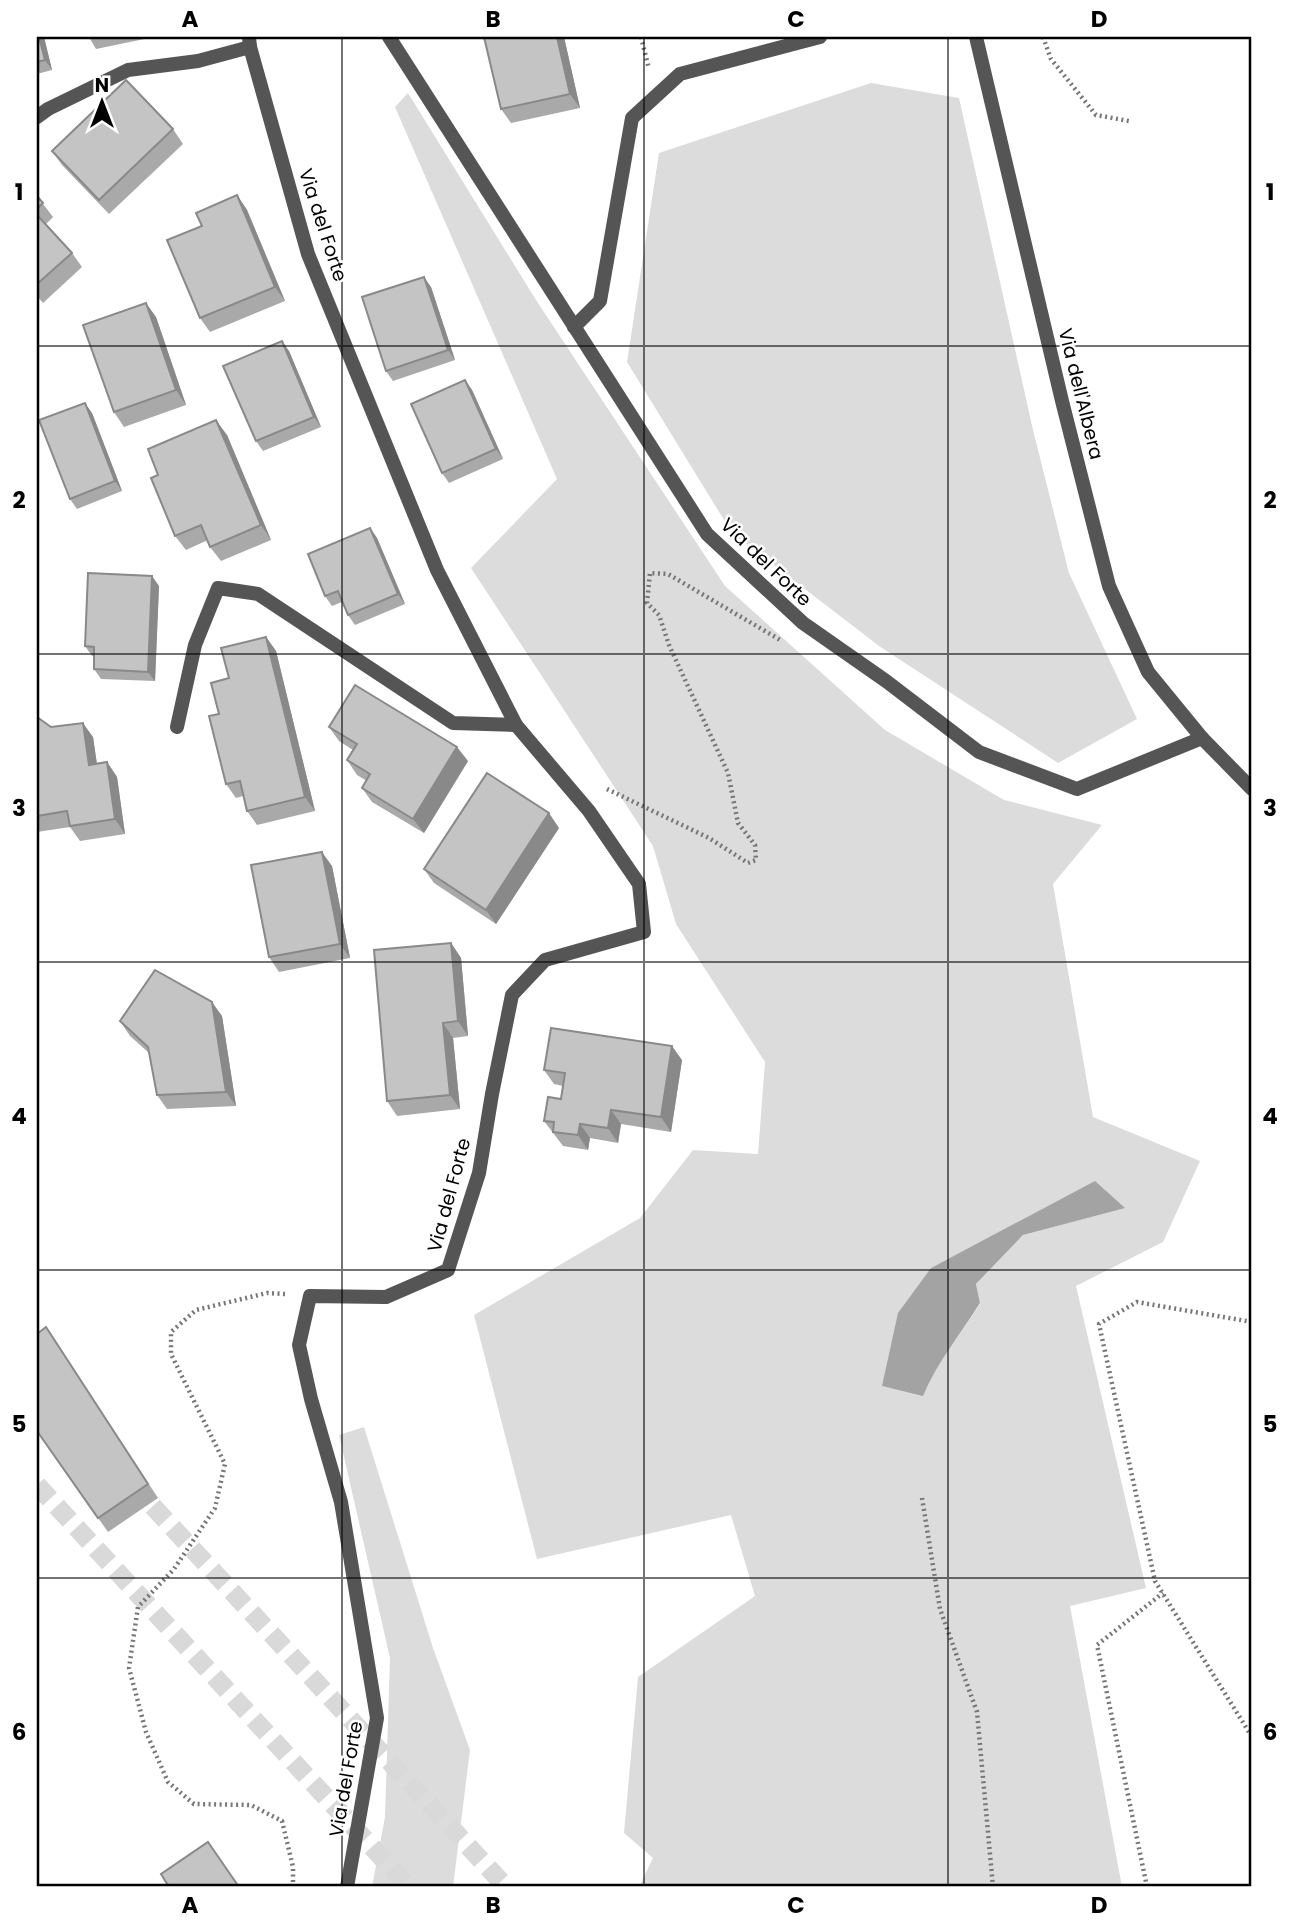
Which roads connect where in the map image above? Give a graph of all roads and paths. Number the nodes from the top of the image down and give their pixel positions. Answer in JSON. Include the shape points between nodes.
{"nodes":[{"id":1,"x":389,"y":37,"type":"edge"},
{"id":2,"x":820,"y":37,"type":"edge"},
{"id":3,"x":976,"y":37,"type":"edge"},
{"id":4,"x":1043,"y":37,"type":"edge"},
{"id":5,"x":249,"y":42,"type":"edge"},
{"id":6,"x":37,"y":117,"type":"edge"},
{"id":7,"x":1129,"y":121,"type":"dead end"},
{"id":8,"x":574,"y":327,"type":"junction"},
{"id":9,"x":786,"y":643,"type":"dead end"},
{"id":10,"x":516,"y":725,"type":"junction"},
{"id":11,"x":177,"y":727,"type":"dead end"},
{"id":12,"x":1202,"y":738,"type":"junction"},
{"id":13,"x":598,"y":784,"type":"dead end"},
{"id":14,"x":1252,"y":789,"type":"edge"},
{"id":15,"x":310,"y":1296,"type":"junction"},
{"id":16,"x":1252,"y":1322,"type":"edge"},
{"id":17,"x":922,"y":1498,"type":"dead end"},
{"id":18,"x":1163,"y":1593,"type":"junction"},
{"id":19,"x":1252,"y":1737,"type":"edge"},
{"id":20,"x":293,"y":1887,"type":"edge"},
{"id":21,"x":348,"y":1887,"type":"edge"},
{"id":22,"x":993,"y":1887,"type":"edge"},
{"id":23,"x":1147,"y":1887,"type":"edge"}],
"edges":[{"from":1,"to":8,"type":"street","name":"Via del Forte"},
{"from":2,"to":8,"type":"street","via":[[680,74],[632,118],[600,301]]},
{"from":3,"to":12,"type":"street","name":"Via dell'Albera","via":[[1109,586],[1148,672]]},
{"from":4,"to":7,"type":"path","via":[[1051,60],[1096,115]]},
{"from":5,"to":6,"type":"street","via":[[198,61],[128,70]]},
{"from":5,"to":10,"type":"street","name":"Via del Forte","via":[[308,254],[437,570]]},
{"from":8,"to":12,"type":"street","name":"Via del Forte","via":[[707,534],[803,623],[979,752],[1077,789]]},
{"from":9,"to":13,"type":"path","via":[[667,574],[650,573],[647,604],[659,615],[728,773],[738,823],[755,845],[756,860],[748,863],[709,838]]},
{"from":10,"to":11,"type":"street","via":[[453,723],[258,594],[218,588],[195,645]]},
{"from":10,"to":15,"type":"street","name":"Via del Forte","via":[[589,811],[639,884],[644,932],[545,960],[512,995],[479,1173],[448,1270],[386,1297]]},
{"from":12,"to":14,"type":"street","name":"Via dell'Albera"},
{"from":15,"to":20,"type":"path","via":[[267,1293],[196,1310],[172,1332],[171,1354],[225,1464],[215,1508],[174,1569],[138,1607],[129,1668],[146,1732],[168,1782],[194,1804],[251,1805],[282,1821]]},
{"from":15,"to":21,"type":"street","name":"Via del Forte","via":[[299,1345],[341,1502],[377,1718]]},
{"from":16,"to":18,"type":"path","via":[[1137,1302],[1099,1324],[1155,1581]]},
{"from":17,"to":22,"type":"path","via":[[940,1609],[977,1712]]},
{"from":18,"to":19,"type":"path"},
{"from":18,"to":23,"type":"path","via":[[1097,1645]]}]}
